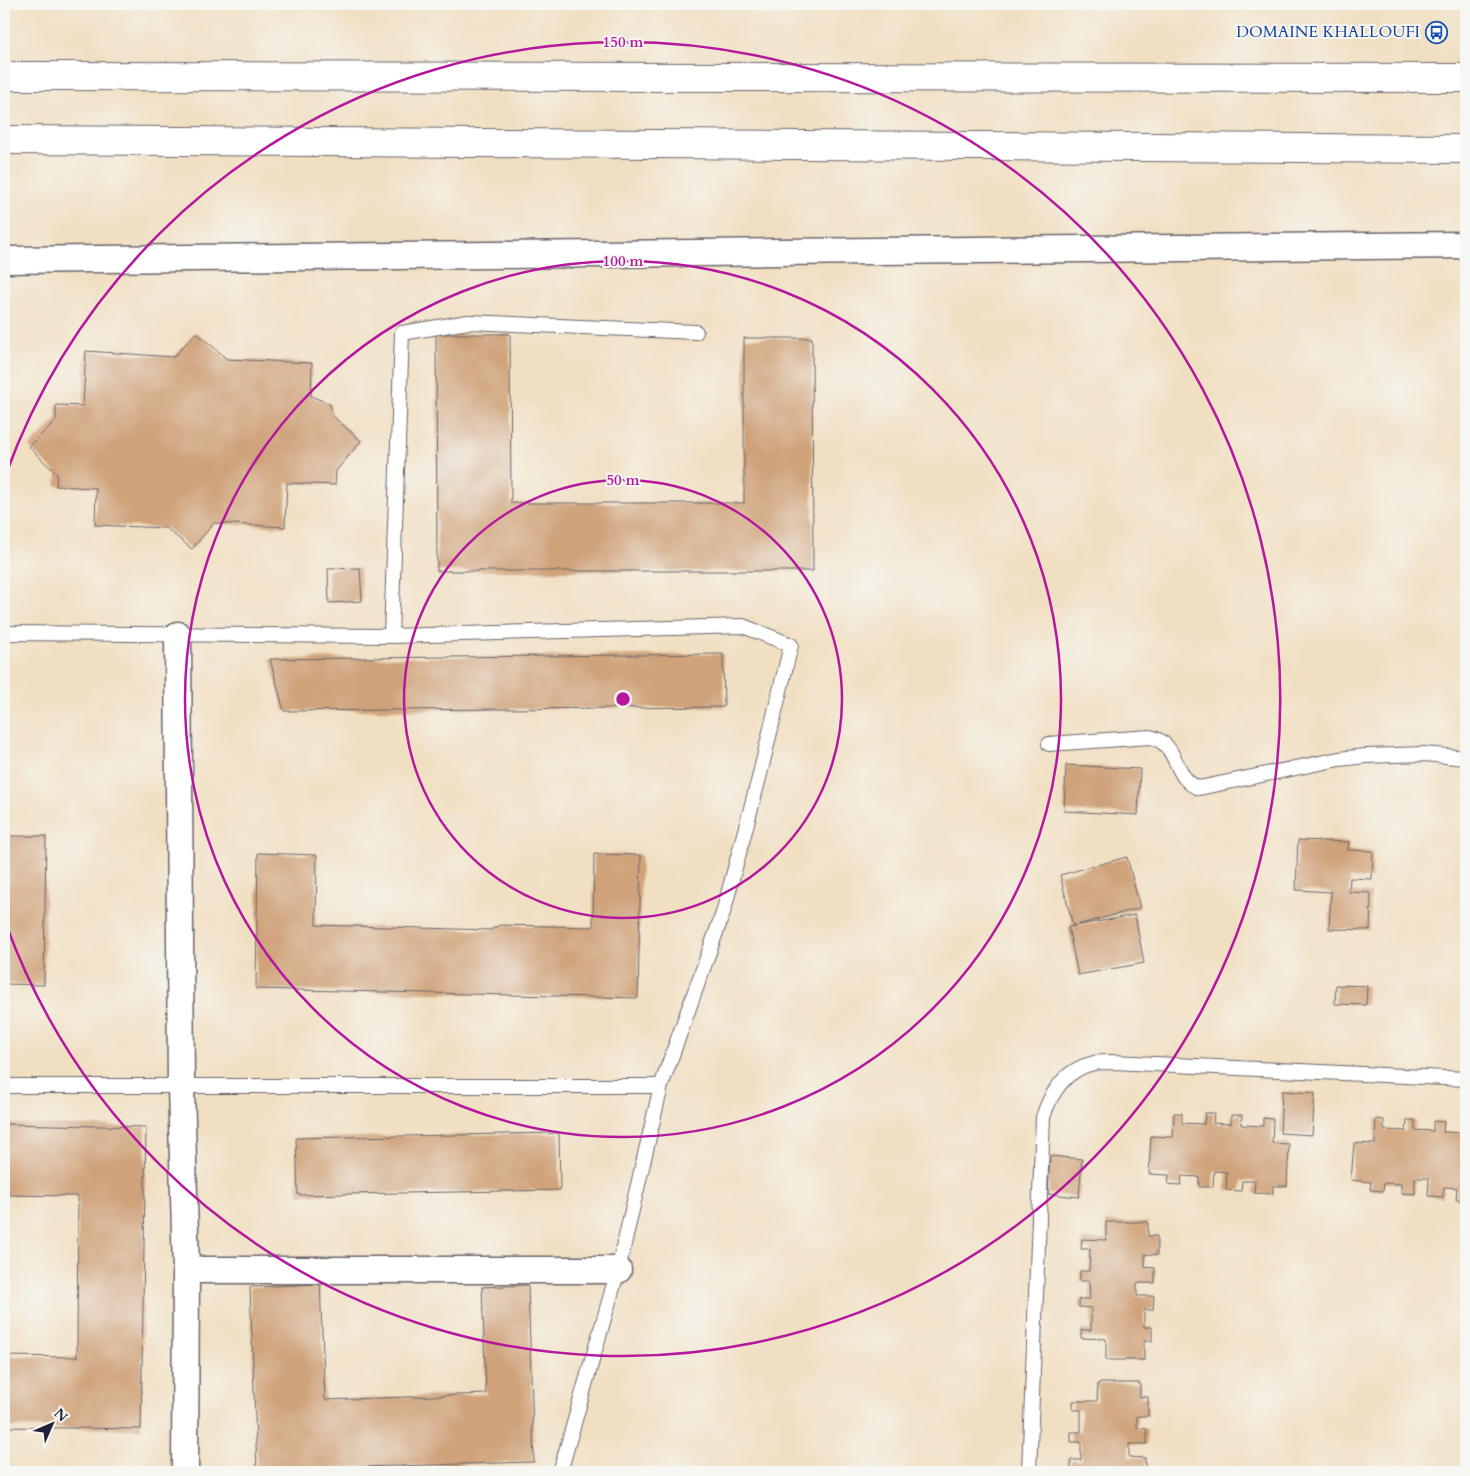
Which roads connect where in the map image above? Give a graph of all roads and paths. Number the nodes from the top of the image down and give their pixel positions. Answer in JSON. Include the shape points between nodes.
{"nodes":[{"id":1,"x":4,"y":76,"type":"edge"},
{"id":2,"x":1466,"y":78,"type":"edge"},
{"id":3,"x":4,"y":140,"type":"edge"},
{"id":4,"x":1466,"y":149,"type":"edge"},
{"id":5,"x":1466,"y":245,"type":"edge"},
{"id":6,"x":4,"y":260,"type":"edge"},
{"id":7,"x":696,"y":332,"type":"dead end"},
{"id":8,"x":4,"y":633,"type":"edge"},
{"id":9,"x":178,"y":634,"type":"junction"},
{"id":10,"x":391,"y":636,"type":"junction"},
{"id":11,"x":1049,"y":744,"type":"dead end"},
{"id":12,"x":1466,"y":758,"type":"edge"},
{"id":13,"x":1466,"y":1078,"type":"edge"},
{"id":14,"x":4,"y":1086,"type":"edge"},
{"id":15,"x":181,"y":1086,"type":"junction"},
{"id":16,"x":660,"y":1086,"type":"junction"},
{"id":17,"x":186,"y":1270,"type":"junction"},
{"id":18,"x":618,"y":1270,"type":"junction"},
{"id":19,"x":185,"y":1472,"type":"edge"},
{"id":20,"x":560,"y":1472,"type":"edge"},
{"id":21,"x":1030,"y":1472,"type":"edge"}],
"edges":[{"from":1,"to":2,"type":"highway"},
{"from":3,"to":4,"type":"highway"},
{"from":5,"to":6,"type":"street"},
{"from":7,"to":10,"type":"lane","via":[[468,322],[402,333]]},
{"from":8,"to":9,"type":"lane"},
{"from":9,"to":10,"type":"lane"},
{"from":9,"to":15,"type":"street"},
{"from":10,"to":16,"type":"lane","via":[[744,626],[791,645],[723,913]]},
{"from":11,"to":12,"type":"lane","via":[[1157,738],[1169,747],[1187,782],[1199,788],[1366,756],[1424,754]]},
{"from":13,"to":21,"type":"lane","via":[[1113,1062],[1094,1063],[1069,1075],[1048,1100],[1043,1117]]},
{"from":14,"to":15,"type":"lane"},
{"from":15,"to":16,"type":"lane"},
{"from":15,"to":17,"type":"street"},
{"from":16,"to":18,"type":"lane"},
{"from":17,"to":18,"type":"street"},
{"from":17,"to":19,"type":"street"},
{"from":18,"to":20,"type":"lane"}]}
